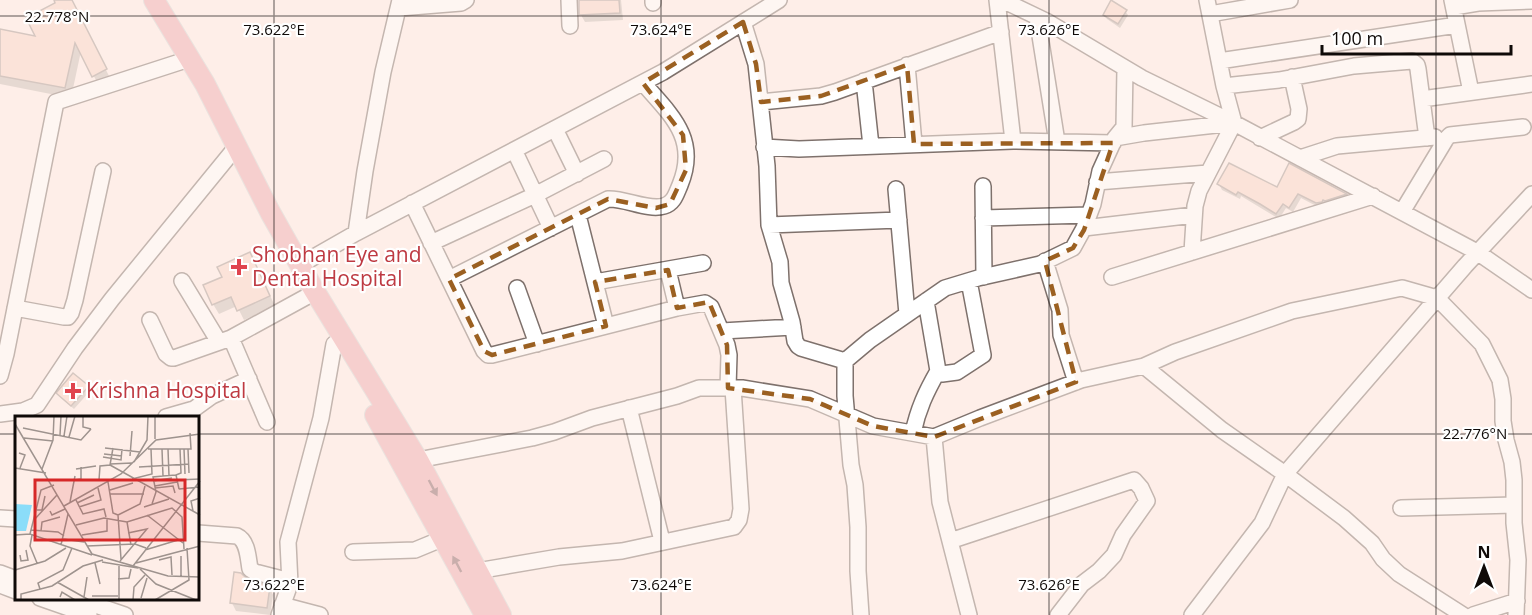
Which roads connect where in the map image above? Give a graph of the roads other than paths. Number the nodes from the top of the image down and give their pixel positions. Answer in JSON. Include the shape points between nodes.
{"nodes":[{"id":1,"x":144,"y":0,"type":"edge"},
{"id":2,"x":154,"y":0,"type":"edge"},
{"id":3,"x":466,"y":0,"type":"edge"},
{"id":4,"x":569,"y":0,"type":"edge"},
{"id":5,"x":779,"y":0,"type":"edge"},
{"id":6,"x":997,"y":0,"type":"edge"},
{"id":7,"x":1002,"y":0,"type":"edge"},
{"id":8,"x":1290,"y":0,"type":"edge"},
{"id":9,"x":1532,"y":1,"type":"edge"},
{"id":10,"x":1453,"y":3,"type":"edge"},
{"id":11,"x":400,"y":4,"type":"edge"},
{"id":12,"x":1208,"y":7,"type":"edge"},
{"id":13,"x":1037,"y":17,"type":"junction"},
{"id":14,"x":743,"y":22,"type":"junction"},
{"id":15,"x":1457,"y":25,"type":"junction"},
{"id":16,"x":570,"y":26,"type":"dead end"},
{"id":17,"x":1001,"y":32,"type":"junction"},
{"id":18,"x":185,"y":60,"type":"junction"},
{"id":19,"x":1219,"y":61,"type":"junction"},
{"id":20,"x":908,"y":65,"type":"junction"},
{"id":21,"x":1125,"y":68,"type":"junction"},
{"id":22,"x":1292,"y":77,"type":"junction"},
{"id":23,"x":864,"y":81,"type":"junction"},
{"id":24,"x":643,"y":83,"type":"junction"},
{"id":25,"x":1532,"y":84,"type":"edge"},
{"id":26,"x":1224,"y":86,"type":"junction"},
{"id":27,"x":1471,"y":92,"type":"junction"},
{"id":28,"x":1422,"y":99,"type":"junction"},
{"id":29,"x":761,"y":102,"type":"junction"},
{"id":30,"x":1234,"y":123,"type":"junction"},
{"id":31,"x":1523,"y":127,"type":"dead end"},
{"id":32,"x":555,"y":129,"type":"junction"},
{"id":33,"x":1450,"y":135,"type":"junction"},
{"id":34,"x":1260,"y":138,"type":"junction"},
{"id":35,"x":1427,"y":138,"type":"junction"},
{"id":36,"x":1114,"y":140,"type":"junction"},
{"id":37,"x":1013,"y":141,"type":"junction"},
{"id":38,"x":1057,"y":142,"type":"junction"},
{"id":39,"x":914,"y":144,"type":"junction"},
{"id":40,"x":871,"y":146,"type":"junction"},
{"id":41,"x":764,"y":147,"type":"junction"},
{"id":42,"x":234,"y":150,"type":"junction"},
{"id":43,"x":514,"y":150,"type":"junction"},
{"id":44,"x":1300,"y":158,"type":"junction"},
{"id":45,"x":604,"y":159,"type":"dead end"},
{"id":46,"x":104,"y":171,"type":"dead end"},
{"id":47,"x":1208,"y":173,"type":"junction"},
{"id":48,"x":577,"y":174,"type":"junction"},
{"id":49,"x":1097,"y":182,"type":"junction"},
{"id":50,"x":983,"y":186,"type":"dead end"},
{"id":51,"x":896,"y":189,"type":"dead end"},
{"id":52,"x":1532,"y":194,"type":"edge"},
{"id":53,"x":536,"y":195,"type":"junction"},
{"id":54,"x":1373,"y":196,"type":"junction"},
{"id":55,"x":412,"y":203,"type":"junction"},
{"id":56,"x":1402,"y":212,"type":"junction"},
{"id":57,"x":578,"y":215,"type":"junction"},
{"id":58,"x":1194,"y":215,"type":"junction"},
{"id":59,"x":983,"y":218,"type":"junction"},
{"id":60,"x":898,"y":220,"type":"junction"},
{"id":61,"x":1087,"y":222,"type":"junction"},
{"id":62,"x":769,"y":225,"type":"junction"},
{"id":63,"x":551,"y":228,"type":"junction"},
{"id":64,"x":356,"y":233,"type":"junction"},
{"id":65,"x":431,"y":243,"type":"junction"},
{"id":66,"x":1192,"y":252,"type":"junction"},
{"id":67,"x":1477,"y":252,"type":"junction"},
{"id":68,"x":1045,"y":261,"type":"junction"},
{"id":69,"x":703,"y":263,"type":"dead end"},
{"id":70,"x":300,"y":265,"type":"junction"},
{"id":71,"x":668,"y":270,"type":"junction"},
{"id":72,"x":1112,"y":277,"type":"dead end"},
{"id":73,"x":449,"y":279,"type":"junction"},
{"id":74,"x":977,"y":279,"type":"junction"},
{"id":75,"x":182,"y":281,"type":"dead end"},
{"id":76,"x":595,"y":282,"type":"junction"},
{"id":77,"x":518,"y":288,"type":"dead end"},
{"id":78,"x":1532,"y":290,"type":"edge"},
{"id":79,"x":306,"y":297,"type":"junction"},
{"id":80,"x":1437,"y":298,"type":"junction"},
{"id":81,"x":926,"y":301,"type":"junction"},
{"id":82,"x":15,"y":308,"type":"junction"},
{"id":83,"x":677,"y":308,"type":"junction"},
{"id":84,"x":907,"y":314,"type":"junction"},
{"id":85,"x":150,"y":320,"type":"dead end"},
{"id":86,"x":606,"y":326,"type":"junction"},
{"id":87,"x":793,"y":327,"type":"junction"},
{"id":88,"x":722,"y":332,"type":"junction"},
{"id":89,"x":225,"y":340,"type":"junction"},
{"id":90,"x":334,"y":344,"type":"junction"},
{"id":91,"x":537,"y":344,"type":"junction"},
{"id":92,"x":845,"y":361,"type":"junction"},
{"id":93,"x":1144,"y":366,"type":"junction"},
{"id":94,"x":938,"y":371,"type":"junction"},
{"id":95,"x":0,"y":376,"type":"edge"},
{"id":96,"x":249,"y":379,"type":"junction"},
{"id":97,"x":1076,"y":382,"type":"junction"},
{"id":98,"x":731,"y":388,"type":"junction"},
{"id":99,"x":629,"y":408,"type":"junction"},
{"id":100,"x":0,"y":414,"type":"edge"},
{"id":101,"x":848,"y":415,"type":"junction"},
{"id":102,"x":170,"y":416,"type":"edge"},
{"id":103,"x":267,"y":422,"type":"dead end"},
{"id":104,"x":913,"y":433,"type":"junction"},
{"id":105,"x":934,"y":436,"type":"junction"},
{"id":106,"x":418,"y":460,"type":"junction"},
{"id":107,"x":1285,"y":474,"type":"junction"},
{"id":108,"x":1514,"y":505,"type":"junction"},
{"id":109,"x":1401,"y":508,"type":"dead end"},
{"id":110,"x":0,"y":518,"type":"edge"},
{"id":111,"x":15,"y":519,"type":"edge"},
{"id":112,"x":200,"y":533,"type":"edge"},
{"id":113,"x":444,"y":538,"type":"junction"},
{"id":114,"x":662,"y":541,"type":"junction"},
{"id":115,"x":950,"y":541,"type":"junction"},
{"id":116,"x":353,"y":552,"type":"dead end"},
{"id":117,"x":477,"y":571,"type":"junction"},
{"id":118,"x":0,"y":573,"type":"edge"},
{"id":119,"x":15,"y":579,"type":"edge"},
{"id":120,"x":290,"y":581,"type":"junction"},
{"id":121,"x":0,"y":585,"type":"edge"},
{"id":122,"x":15,"y":591,"type":"edge"},
{"id":123,"x":46,"y":600,"type":"edge"},
{"id":124,"x":81,"y":600,"type":"edge"},
{"id":125,"x":1516,"y":608,"type":"edge"},
{"id":126,"x":281,"y":610,"type":"edge"},
{"id":127,"x":89,"y":615,"type":"edge"},
{"id":128,"x":125,"y":615,"type":"edge"},
{"id":129,"x":320,"y":615,"type":"edge"},
{"id":130,"x":485,"y":615,"type":"edge"},
{"id":131,"x":501,"y":615,"type":"edge"},
{"id":132,"x":861,"y":615,"type":"edge"},
{"id":133,"x":969,"y":615,"type":"edge"},
{"id":134,"x":1058,"y":615,"type":"edge"},
{"id":135,"x":1192,"y":615,"type":"edge"},
{"id":136,"x":1462,"y":615,"type":"edge"},
{"id":137,"x":1473,"y":615,"type":"edge"}],
"edges":[{"from":1,"to":18,"type":"main road"},
{"from":2,"to":18,"type":"main road"},
{"from":3,"to":11,"type":"street"},
{"from":4,"to":16,"type":"street"},
{"from":5,"to":14,"type":"street"},
{"from":6,"to":17,"type":"street"},
{"from":7,"to":13,"type":"street"},
{"from":8,"to":12,"type":"street"},
{"from":9,"to":10,"type":"street"},
{"from":10,"to":15,"type":"street"},
{"from":11,"to":64,"type":"street","via":[[381,83]]},
{"from":12,"to":19,"type":"street"},
{"from":13,"to":21,"type":"street"},
{"from":13,"to":38,"type":"street"},
{"from":14,"to":24,"type":"street"},
{"from":14,"to":29,"type":"street","via":[[756,64]]},
{"from":15,"to":19,"type":"street"},
{"from":15,"to":27,"type":"street"},
{"from":17,"to":20,"type":"street"},
{"from":17,"to":37,"type":"street"},
{"from":18,"to":42,"type":"main road"},
{"from":18,"to":82,"type":"street","via":[[56,102]]},
{"from":19,"to":26,"type":"street"},
{"from":20,"to":23,"type":"street"},
{"from":20,"to":39,"type":"street"},
{"from":21,"to":30,"type":"street"},
{"from":21,"to":36,"type":"street","via":[[1124,127]]},
{"from":22,"to":26,"type":"street"},
{"from":22,"to":28,"type":"street","via":[[1412,61],[1417,65]]},
{"from":22,"to":34,"type":"street","via":[[1298,119]]},
{"from":23,"to":29,"type":"street","via":[[821,96]]},
{"from":23,"to":40,"type":"street"},
{"from":24,"to":32,"type":"street"},
{"from":24,"to":57,"type":"street","via":[[683,135],[686,170],[675,198],[656,208],[608,199]]},
{"from":25,"to":27,"type":"street"},
{"from":26,"to":30,"type":"street"},
{"from":27,"to":28,"type":"street"},
{"from":28,"to":35,"type":"street"},
{"from":29,"to":41,"type":"street"},
{"from":30,"to":34,"type":"street"},
{"from":30,"to":36,"type":"street"},
{"from":30,"to":47,"type":"street"},
{"from":31,"to":33,"type":"street"},
{"from":32,"to":43,"type":"street"},
{"from":32,"to":48,"type":"street"},
{"from":33,"to":35,"type":"street"},
{"from":33,"to":56,"type":"street"},
{"from":34,"to":44,"type":"street"},
{"from":35,"to":44,"type":"street","via":[[1337,146]]},
{"from":36,"to":38,"type":"street"},
{"from":36,"to":49,"type":"street"},
{"from":37,"to":38,"type":"street"},
{"from":37,"to":39,"type":"street"},
{"from":39,"to":40,"type":"street"},
{"from":40,"to":41,"type":"street"},
{"from":41,"to":62,"type":"street"},
{"from":42,"to":70,"type":"main road"},
{"from":42,"to":79,"type":"main road","via":[[243,181]]},
{"from":42,"to":100,"type":"street","via":[[112,299],[37,405]]},
{"from":43,"to":53,"type":"street"},
{"from":43,"to":55,"type":"street"},
{"from":44,"to":54,"type":"street"},
{"from":45,"to":48,"type":"street"},
{"from":46,"to":82,"type":"street","via":[[71,313],[64,317]]},
{"from":47,"to":49,"type":"street"},
{"from":47,"to":58,"type":"street"},
{"from":48,"to":53,"type":"street"},
{"from":49,"to":61,"type":"street"},
{"from":50,"to":59,"type":"street"},
{"from":51,"to":60,"type":"street"},
{"from":52,"to":67,"type":"street"},
{"from":53,"to":63,"type":"street"},
{"from":53,"to":65,"type":"street"},
{"from":54,"to":56,"type":"street"},
{"from":54,"to":66,"type":"street"},
{"from":55,"to":64,"type":"street"},
{"from":55,"to":65,"type":"street"},
{"from":56,"to":67,"type":"street"},
{"from":57,"to":63,"type":"street"},
{"from":57,"to":76,"type":"street"},
{"from":58,"to":61,"type":"street"},
{"from":58,"to":66,"type":"street"},
{"from":59,"to":61,"type":"street"},
{"from":59,"to":74,"type":"street"},
{"from":60,"to":62,"type":"street"},
{"from":60,"to":84,"type":"street"},
{"from":61,"to":68,"type":"street","via":[[1073,248]]},
{"from":62,"to":87,"type":"street"},
{"from":63,"to":73,"type":"street"},
{"from":64,"to":70,"type":"street"},
{"from":65,"to":73,"type":"street"},
{"from":66,"to":72,"type":"street"},
{"from":67,"to":78,"type":"street"},
{"from":67,"to":80,"type":"street"},
{"from":68,"to":74,"type":"street"},
{"from":68,"to":97,"type":"street"},
{"from":69,"to":71,"type":"street"},
{"from":70,"to":106,"type":"main road"},
{"from":71,"to":76,"type":"street"},
{"from":71,"to":83,"type":"street"},
{"from":73,"to":91,"type":"street","via":[[488,355]]},
{"from":74,"to":81,"type":"street","via":[[945,288]]},
{"from":74,"to":94,"type":"street","via":[[983,355],[957,372]]},
{"from":75,"to":89,"type":"street"},
{"from":76,"to":86,"type":"street"},
{"from":77,"to":91,"type":"street"},
{"from":79,"to":89,"type":"street"},
{"from":79,"to":90,"type":"main road"},
{"from":80,"to":93,"type":"street","via":[[1402,288],[1292,311]]},
{"from":80,"to":107,"type":"street"},
{"from":80,"to":108,"type":"street","via":[[1482,344],[1500,380]]},
{"from":81,"to":84,"type":"street"},
{"from":81,"to":94,"type":"street"},
{"from":82,"to":95,"type":"street"},
{"from":83,"to":86,"type":"street"},
{"from":83,"to":88,"type":"street","via":[[709,304]]},
{"from":84,"to":92,"type":"street"},
{"from":85,"to":89,"type":"street","via":[[171,358]]},
{"from":86,"to":91,"type":"street"},
{"from":87,"to":88,"type":"street"},
{"from":87,"to":92,"type":"street","via":[[795,341],[801,348]]},
{"from":88,"to":98,"type":"street","via":[[729,355]]},
{"from":89,"to":96,"type":"street"},
{"from":90,"to":113,"type":"main road"},
{"from":90,"to":120,"type":"street","via":[[321,418],[288,542]]},
{"from":92,"to":101,"type":"street"},
{"from":93,"to":97,"type":"street"},
{"from":93,"to":107,"type":"street","via":[[1222,430]]},
{"from":94,"to":104,"type":"street","via":[[918,410]]},
{"from":96,"to":102,"type":"street","via":[[194,409]]},
{"from":96,"to":103,"type":"street"},
{"from":97,"to":105,"type":"street"},
{"from":98,"to":99,"type":"street","via":[[699,388]]},
{"from":98,"to":101,"type":"street","via":[[810,399]]},
{"from":98,"to":114,"type":"street","via":[[739,520],[734,527]]},
{"from":99,"to":106,"type":"street","via":[[532,438]]},
{"from":99,"to":114,"type":"street"},
{"from":101,"to":104,"type":"street","via":[[873,426]]},
{"from":101,"to":132,"type":"street"},
{"from":104,"to":105,"type":"street"},
{"from":105,"to":115,"type":"street","via":[[940,502]]},
{"from":106,"to":117,"type":"main road","one_way":true},
{"from":107,"to":135,"type":"street","via":[[1262,523]]},
{"from":107,"to":136,"type":"street","via":[[1344,518],[1399,574]]},
{"from":108,"to":109,"type":"street"},
{"from":108,"to":125,"type":"street"},
{"from":110,"to":111,"type":"street"},
{"from":112,"to":120,"type":"street","via":[[242,538],[250,569]]},
{"from":113,"to":116,"type":"street","via":[[415,550]]},
{"from":130,"to":113,"type":"main road","one_way":true},
{"from":114,"to":117,"type":"street","via":[[622,551]]},
{"from":115,"to":133,"type":"street"},
{"from":115,"to":134,"type":"street","via":[[1134,480],[1147,501],[1114,555],[1082,584]]},
{"from":117,"to":131,"type":"main road"},
{"from":118,"to":119,"type":"street"},
{"from":120,"to":126,"type":"street"},
{"from":121,"to":122,"type":"street"},
{"from":123,"to":127,"type":"street"},
{"from":124,"to":128,"type":"street"},
{"from":125,"to":137,"type":"street"},
{"from":126,"to":129,"type":"street"}]}
